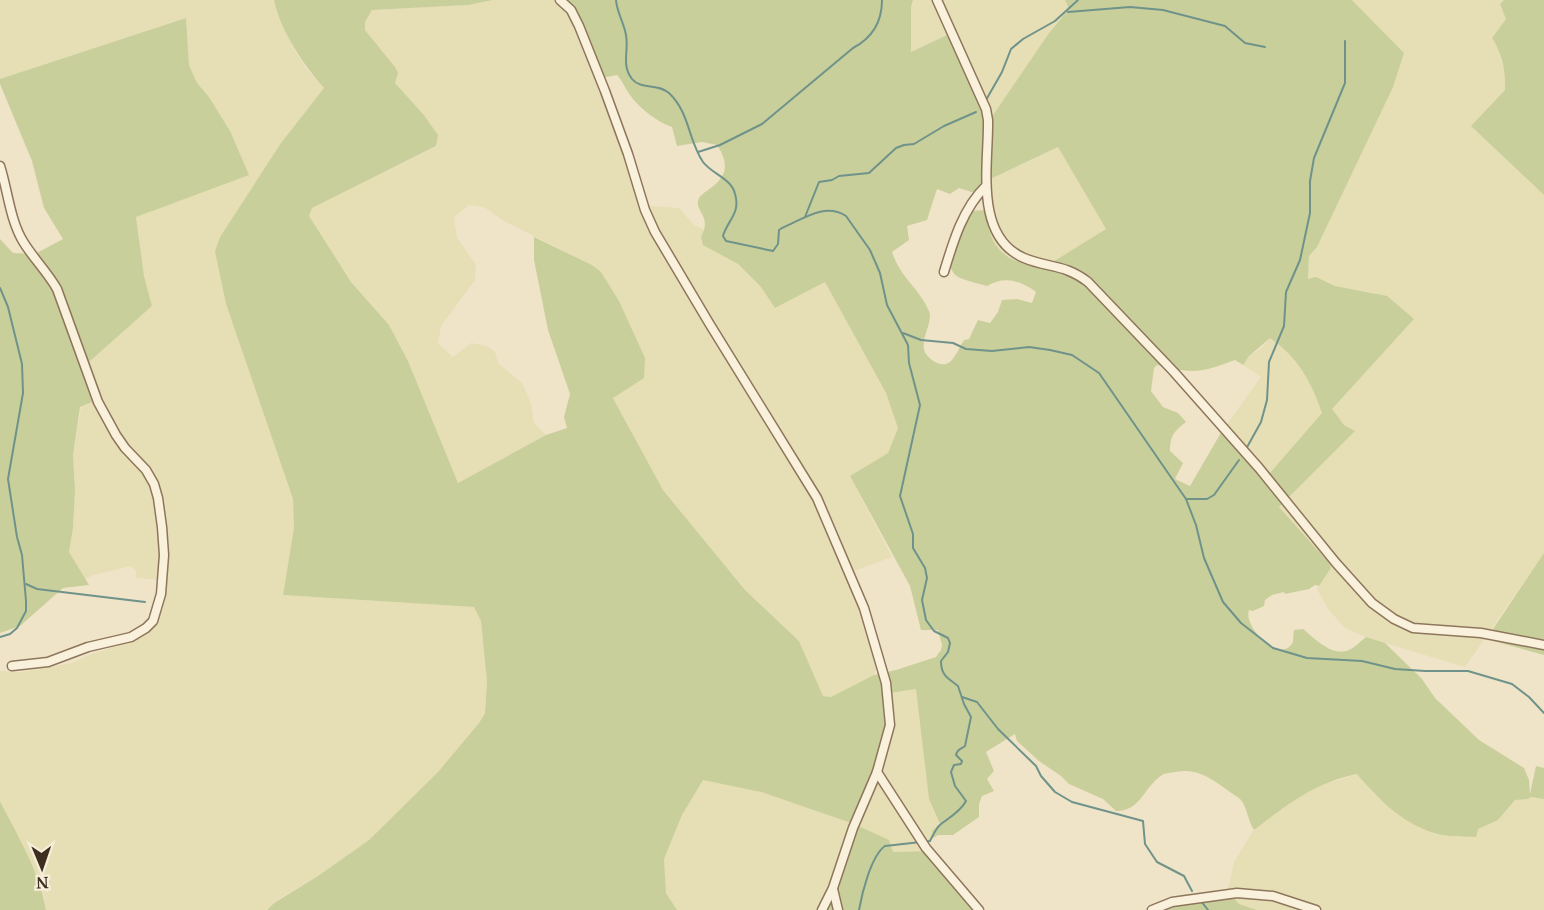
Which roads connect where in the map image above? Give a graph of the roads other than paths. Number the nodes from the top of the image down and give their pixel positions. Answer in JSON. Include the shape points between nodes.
{"nodes":[{"id":1,"x":560,"y":0,"type":"edge"},
{"id":2,"x":937,"y":0,"type":"edge"},
{"id":3,"x":0,"y":166,"type":"edge"},
{"id":4,"x":986,"y":186,"type":"junction"},
{"id":5,"x":944,"y":272,"type":"dead end"},
{"id":6,"x":1544,"y":645,"type":"edge"},
{"id":7,"x":12,"y":666,"type":"dead end"},
{"id":8,"x":877,"y":772,"type":"junction"},
{"id":9,"x":833,"y":888,"type":"junction"},
{"id":10,"x":822,"y":910,"type":"edge"},
{"id":11,"x":837,"y":910,"type":"edge"},
{"id":12,"x":979,"y":910,"type":"edge"},
{"id":13,"x":1152,"y":910,"type":"edge"},
{"id":14,"x":1316,"y":910,"type":"edge"}],
"edges":[{"from":1,"to":8,"type":"street","via":[[579,26],[655,232],[817,498],[864,608],[889,706],[888,737]]},
{"from":2,"to":4,"type":"street","via":[[986,109]]},
{"from":3,"to":7,"type":"street","via":[[23,243],[57,290],[98,402],[116,435],[154,484],[164,555],[159,604],[146,628],[125,640],[88,647],[48,662]]},
{"from":4,"to":5,"type":"street","via":[[975,196]]},
{"from":4,"to":6,"type":"street","via":[[997,233],[1007,247],[1028,259],[1072,271],[1088,282],[1259,468],[1372,603],[1413,628],[1481,633]]},
{"from":8,"to":9,"type":"street"},
{"from":8,"to":12,"type":"street","via":[[926,848]]},
{"from":9,"to":10,"type":"street"},
{"from":9,"to":11,"type":"street"},
{"from":13,"to":14,"type":"street","via":[[1172,902],[1237,892],[1273,896]]}]}
